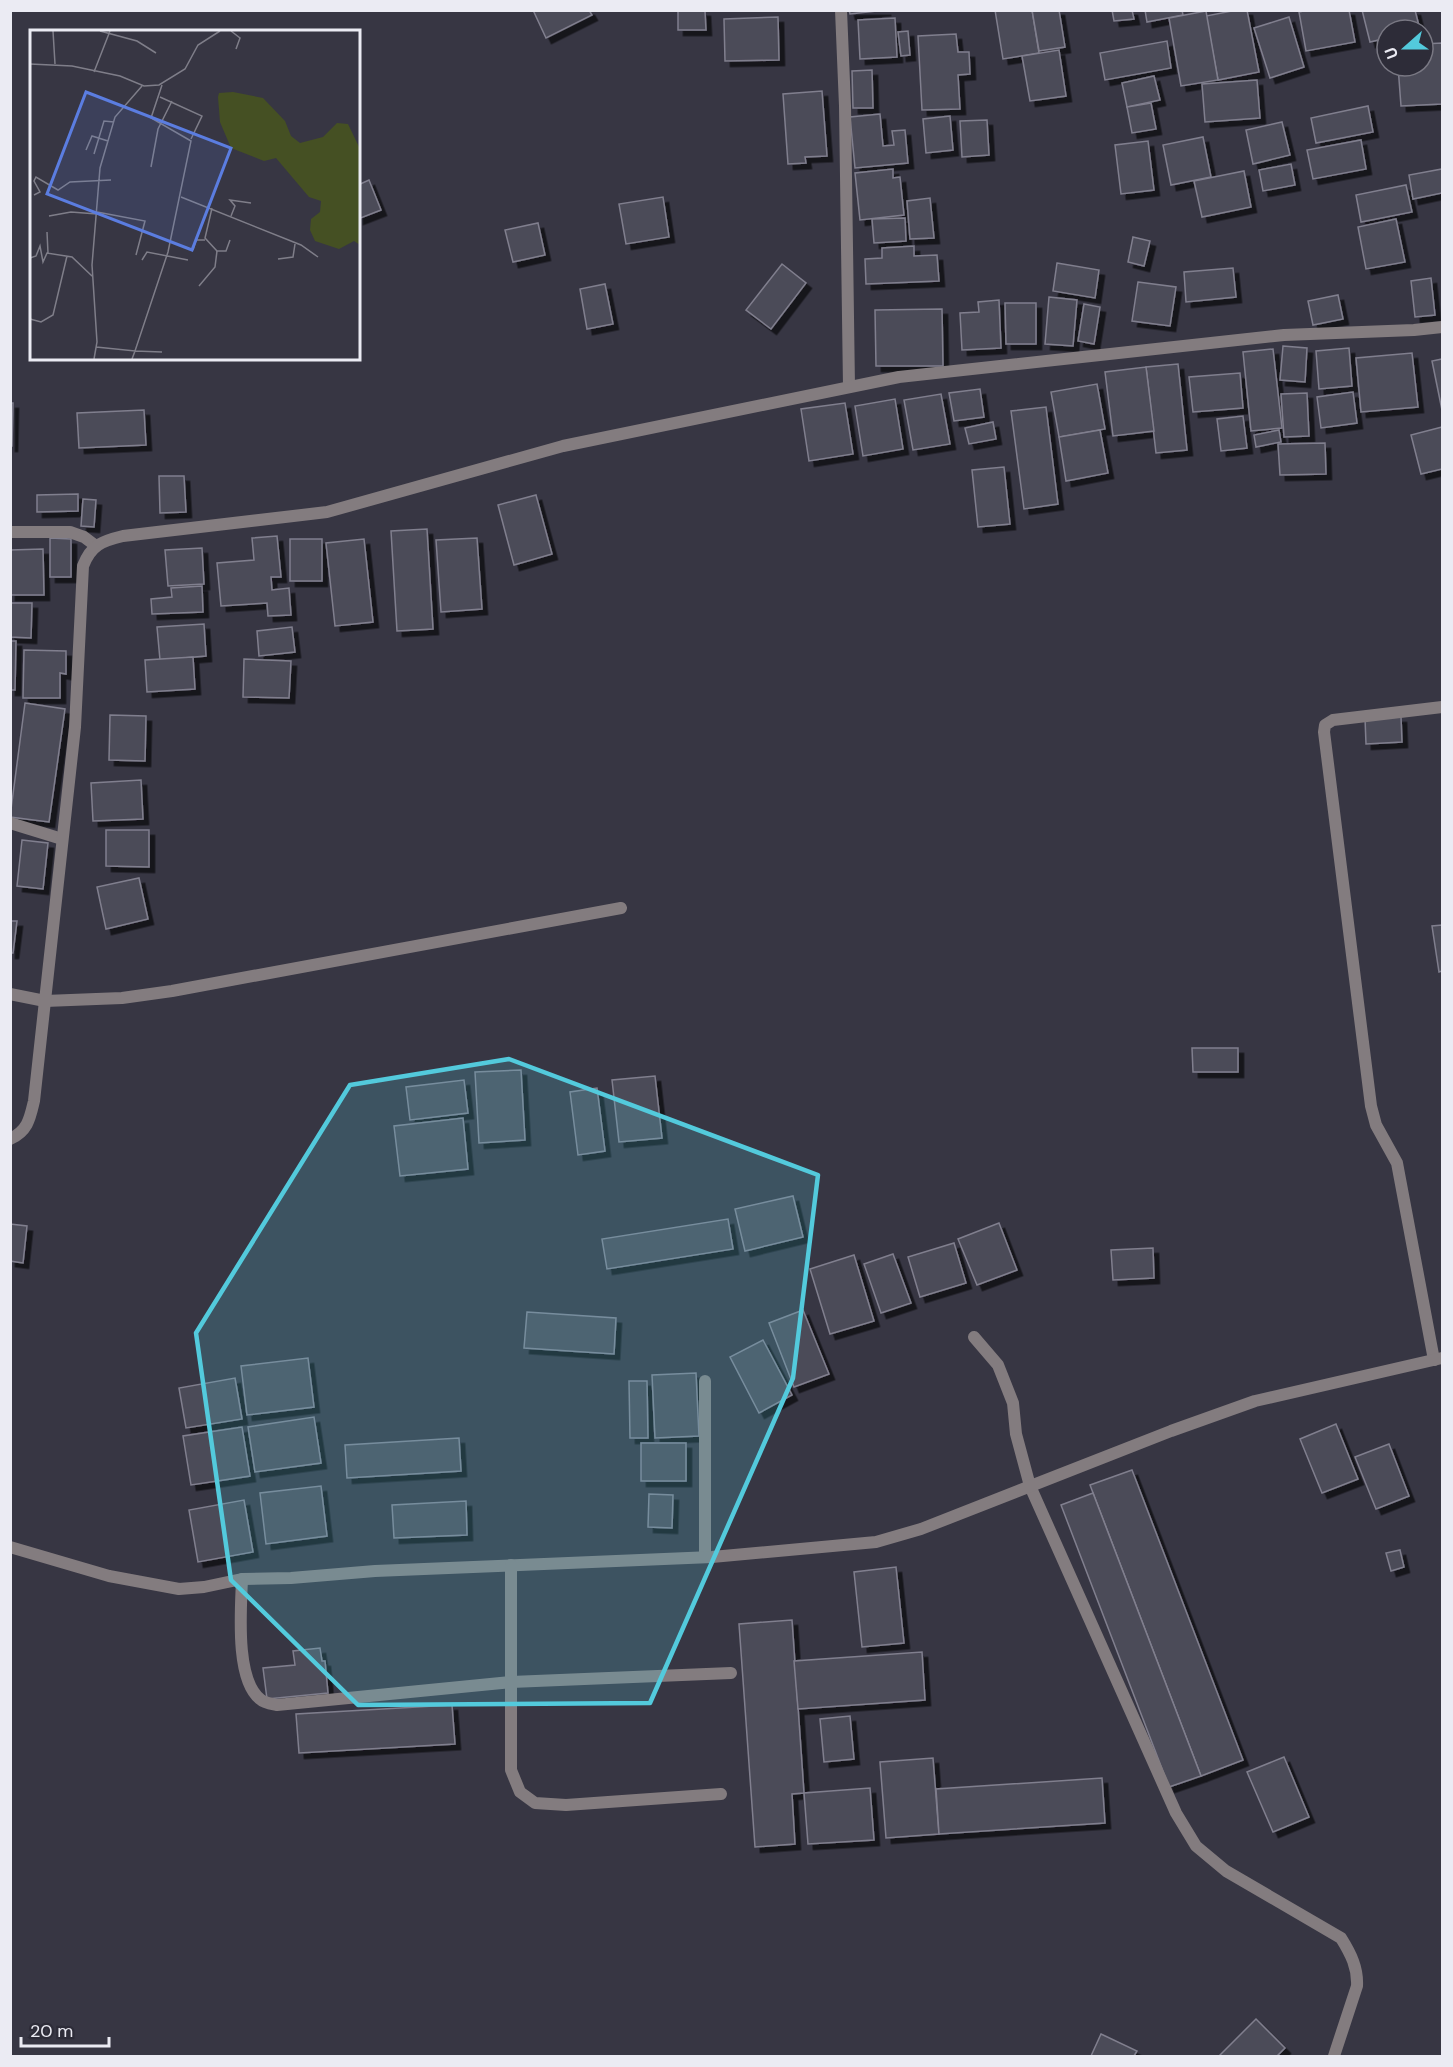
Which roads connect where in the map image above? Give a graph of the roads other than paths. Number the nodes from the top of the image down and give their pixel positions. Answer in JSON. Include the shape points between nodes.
{"nodes":[{"id":1,"x":841,"y":10,"type":"edge"},
{"id":2,"x":1443,"y":327,"type":"edge"},
{"id":3,"x":849,"y":387,"type":"junction"},
{"id":4,"x":10,"y":532,"type":"edge"},
{"id":5,"x":96,"y":546,"type":"junction"},
{"id":6,"x":1443,"y":707,"type":"edge"},
{"id":7,"x":10,"y":823,"type":"edge"},
{"id":8,"x":62,"y":839,"type":"junction"},
{"id":9,"x":621,"y":908,"type":"dead end"},
{"id":10,"x":10,"y":994,"type":"edge"},
{"id":11,"x":45,"y":1001,"type":"junction"},
{"id":12,"x":10,"y":1139,"type":"edge"},
{"id":13,"x":974,"y":1337,"type":"dead end"},
{"id":14,"x":1438,"y":1358,"type":"edge"},
{"id":15,"x":705,"y":1381,"type":"dead end"},
{"id":16,"x":1030,"y":1486,"type":"junction"},
{"id":17,"x":10,"y":1547,"type":"edge"},
{"id":18,"x":705,"y":1557,"type":"junction"},
{"id":19,"x":511,"y":1565,"type":"junction"},
{"id":20,"x":242,"y":1579,"type":"junction"},
{"id":21,"x":731,"y":1673,"type":"dead end"},
{"id":22,"x":511,"y":1682,"type":"junction"},
{"id":23,"x":721,"y":1794,"type":"dead end"},
{"id":24,"x":1334,"y":2056,"type":"edge"}],
"edges":[{"from":1,"to":3,"type":"street"},
{"from":2,"to":3,"type":"street","via":[[1284,335],[899,377]]},
{"from":3,"to":5,"type":"street","via":[[563,446],[327,512],[123,536]]},
{"from":4,"to":5,"type":"street","via":[[70,532]]},
{"from":5,"to":8,"type":"street","via":[[88,552],[83,566],[75,727]]},
{"from":6,"to":14,"type":"street","via":[[1333,720],[1325,725],[1324,732],[1371,1106],[1376,1125],[1397,1163]]},
{"from":7,"to":8,"type":"street"},
{"from":8,"to":11,"type":"street"},
{"from":9,"to":11,"type":"street","via":[[172,992]]},
{"from":10,"to":11,"type":"street"},
{"from":11,"to":12,"type":"street","via":[[34,1101],[28,1124]]},
{"from":13,"to":16,"type":"street","via":[[998,1365],[1013,1403],[1016,1434]]},
{"from":14,"to":16,"type":"street","via":[[1255,1401]]},
{"from":15,"to":18,"type":"street"},
{"from":16,"to":18,"type":"street","via":[[921,1529],[876,1542]]},
{"from":16,"to":24,"type":"street","via":[[1176,1812],[1196,1846],[1226,1871],[1341,1938],[1351,1953],[1357,1986]]},
{"from":17,"to":20,"type":"street","via":[[109,1576],[179,1589]]},
{"from":18,"to":19,"type":"street"},
{"from":19,"to":20,"type":"street"},
{"from":19,"to":22,"type":"street"},
{"from":20,"to":22,"type":"street","via":[[240,1630],[247,1682],[260,1701],[277,1705]]},
{"from":21,"to":22,"type":"street"},
{"from":22,"to":23,"type":"street","via":[[511,1770],[520,1792],[535,1803]]}]}
